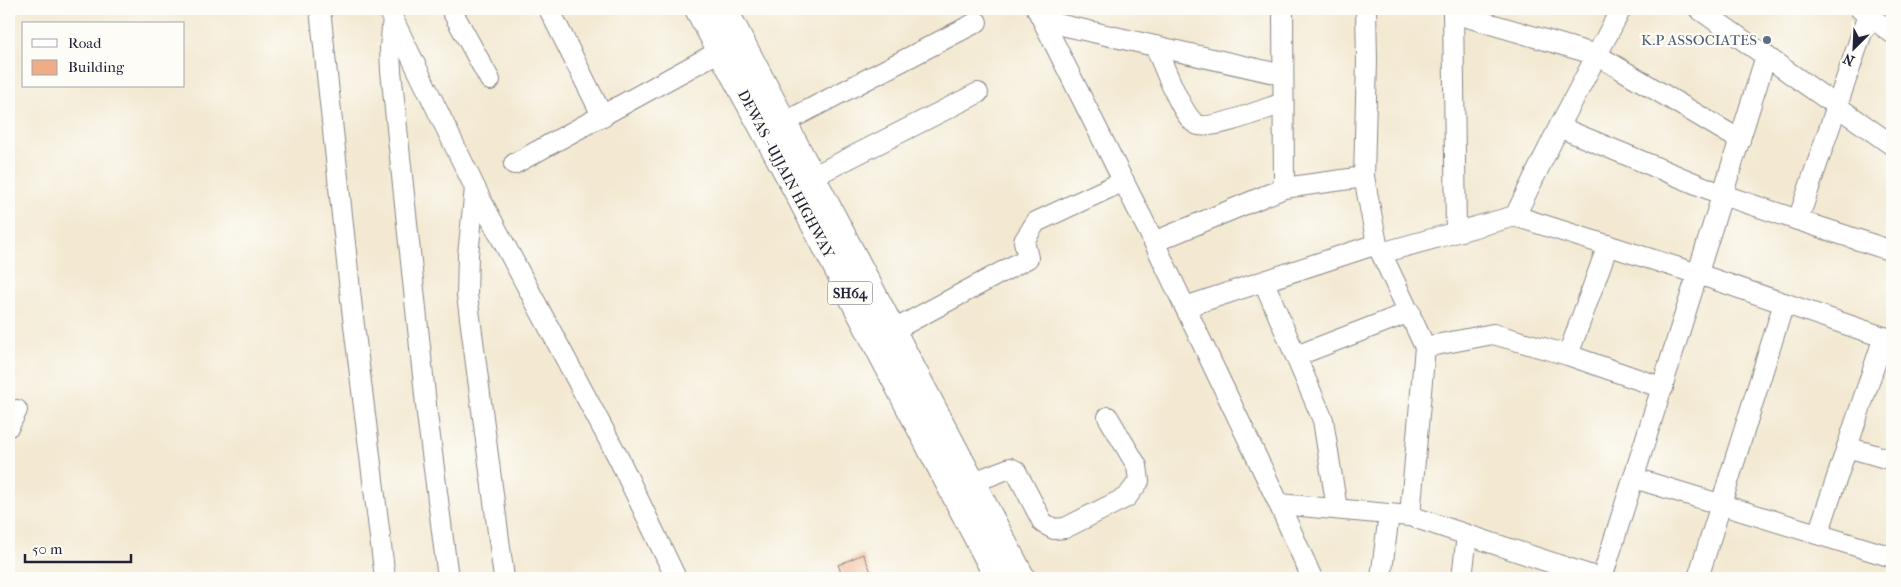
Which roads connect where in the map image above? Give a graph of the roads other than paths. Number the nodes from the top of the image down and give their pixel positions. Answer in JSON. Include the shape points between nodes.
{"nodes":[{"id":1,"x":320,"y":9,"type":"edge"},
{"id":2,"x":451,"y":9,"type":"edge"},
{"id":3,"x":549,"y":9,"type":"edge"},
{"id":4,"x":698,"y":9,"type":"edge"},
{"id":5,"x":724,"y":9,"type":"edge"},
{"id":6,"x":1283,"y":9,"type":"edge"},
{"id":7,"x":1366,"y":9,"type":"edge"},
{"id":8,"x":1621,"y":9,"type":"edge"},
{"id":9,"x":1699,"y":9,"type":"edge"},
{"id":10,"x":1453,"y":11,"type":"edge"},
{"id":11,"x":1866,"y":11,"type":"edge"},
{"id":12,"x":391,"y":14,"type":"edge"},
{"id":13,"x":1041,"y":15,"type":"edge"},
{"id":14,"x":976,"y":22,"type":"dead end"},
{"id":15,"x":1892,"y":33,"type":"edge"},
{"id":16,"x":1155,"y":46,"type":"junction"},
{"id":17,"x":720,"y":51,"type":"junction"},
{"id":18,"x":1597,"y":55,"type":"junction"},
{"id":19,"x":1766,"y":56,"type":"junction"},
{"id":20,"x":1283,"y":75,"type":"junction"},
{"id":21,"x":490,"y":80,"type":"dead end"},
{"id":22,"x":978,"y":93,"type":"dead end"},
{"id":23,"x":1284,"y":103,"type":"junction"},
{"id":24,"x":1838,"y":107,"type":"junction"},
{"id":25,"x":602,"y":117,"type":"junction"},
{"id":26,"x":783,"y":123,"type":"junction"},
{"id":27,"x":1559,"y":126,"type":"junction"},
{"id":28,"x":1740,"y":140,"type":"junction"},
{"id":29,"x":1892,"y":145,"type":"edge"},
{"id":30,"x":514,"y":164,"type":"dead end"},
{"id":31,"x":812,"y":177,"type":"junction"},
{"id":32,"x":1364,"y":177,"type":"junction"},
{"id":33,"x":1124,"y":181,"type":"junction"},
{"id":34,"x":476,"y":188,"type":"junction"},
{"id":35,"x":1284,"y":188,"type":"junction"},
{"id":36,"x":1723,"y":195,"type":"junction"},
{"id":37,"x":1515,"y":216,"type":"junction"},
{"id":38,"x":1798,"y":220,"type":"junction"},
{"id":39,"x":1456,"y":232,"type":"junction"},
{"id":40,"x":1154,"y":242,"type":"junction"},
{"id":41,"x":1890,"y":244,"type":"edge"},
{"id":42,"x":1608,"y":246,"type":"junction"},
{"id":43,"x":1379,"y":249,"type":"junction"},
{"id":44,"x":1698,"y":274,"type":"junction"},
{"id":45,"x":1264,"y":282,"type":"junction"},
{"id":46,"x":1784,"y":303,"type":"junction"},
{"id":47,"x":1185,"y":307,"type":"junction"},
{"id":48,"x":1410,"y":312,"type":"junction"},
{"id":49,"x":892,"y":331,"type":"junction"},
{"id":50,"x":1888,"y":338,"type":"edge"},
{"id":51,"x":1425,"y":347,"type":"junction"},
{"id":52,"x":1568,"y":355,"type":"junction"},
{"id":53,"x":1296,"y":356,"type":"junction"},
{"id":54,"x":1662,"y":388,"type":"junction"},
{"id":55,"x":1108,"y":417,"type":"dead end"},
{"id":56,"x":1847,"y":447,"type":"junction"},
{"id":57,"x":1892,"y":460,"type":"edge"},
{"id":58,"x":1634,"y":478,"type":"junction"},
{"id":59,"x":971,"y":482,"type":"junction"},
{"id":60,"x":1279,"y":504,"type":"junction"},
{"id":61,"x":1721,"y":504,"type":"junction"},
{"id":62,"x":1337,"y":509,"type":"junction"},
{"id":63,"x":1389,"y":514,"type":"junction"},
{"id":64,"x":1410,"y":516,"type":"junction"},
{"id":65,"x":1818,"y":534,"type":"junction"},
{"id":66,"x":1466,"y":535,"type":"junction"},
{"id":67,"x":1892,"y":558,"type":"edge"},
{"id":68,"x":1004,"y":574,"type":"edge"},
{"id":69,"x":385,"y":578,"type":"edge"},
{"id":70,"x":448,"y":578,"type":"edge"},
{"id":71,"x":504,"y":578,"type":"edge"},
{"id":72,"x":676,"y":578,"type":"edge"},
{"id":73,"x":1312,"y":578,"type":"edge"},
{"id":74,"x":1381,"y":578,"type":"edge"},
{"id":75,"x":1462,"y":578,"type":"edge"},
{"id":76,"x":1600,"y":578,"type":"edge"},
{"id":77,"x":1698,"y":578,"type":"edge"}],
"edges":[{"from":1,"to":69,"type":"street"},
{"from":2,"to":21,"type":"street"},
{"from":3,"to":25,"type":"street"},
{"from":4,"to":17,"type":"main road","name":"DEWAS - UJJAIN HIGHWAY","number":"SH64"},
{"from":5,"to":26,"type":"main road","name":"DEWAS - UJJAIN HIGHWAY","number":"SH64"},
{"from":6,"to":20,"type":"street"},
{"from":7,"to":32,"type":"street"},
{"from":8,"to":18,"type":"street"},
{"from":9,"to":19,"type":"street"},
{"from":10,"to":18,"type":"street"},
{"from":10,"to":39,"type":"street"},
{"from":11,"to":15,"type":"street"},
{"from":11,"to":24,"type":"street"},
{"from":12,"to":34,"type":"street"},
{"from":12,"to":70,"type":"street","via":[[391,71]]},
{"from":13,"to":16,"type":"street"},
{"from":13,"to":33,"type":"street"},
{"from":14,"to":26,"type":"street"},
{"from":16,"to":20,"type":"street"},
{"from":16,"to":23,"type":"street","via":[[1186,115],[1197,125],[1210,126]]},
{"from":17,"to":25,"type":"street"},
{"from":17,"to":68,"type":"main road","name":"DEWAS - UJJAIN HIGHWAY","number":"SH64"},
{"from":18,"to":27,"type":"street"},
{"from":18,"to":28,"type":"street"},
{"from":19,"to":24,"type":"street"},
{"from":19,"to":28,"type":"street"},
{"from":20,"to":23,"type":"street"},
{"from":22,"to":31,"type":"street"},
{"from":23,"to":35,"type":"street"},
{"from":24,"to":29,"type":"street"},
{"from":24,"to":38,"type":"street"},
{"from":25,"to":30,"type":"street"},
{"from":26,"to":31,"type":"main road","name":"DEWAS - UJJAIN HIGHWAY","number":"SH64"},
{"from":27,"to":36,"type":"street"},
{"from":27,"to":37,"type":"street"},
{"from":28,"to":36,"type":"street"},
{"from":31,"to":49,"type":"main road","name":"DEWAS - UJJAIN HIGHWAY","number":"SH64"},
{"from":32,"to":35,"type":"street"},
{"from":32,"to":43,"type":"street"},
{"from":33,"to":40,"type":"street"},
{"from":33,"to":49,"type":"street","via":[[1036,222],[1024,241],[1028,258]]},
{"from":34,"to":71,"type":"street","via":[[467,295]]},
{"from":34,"to":72,"type":"street","via":[[618,457]]},
{"from":35,"to":40,"type":"street"},
{"from":36,"to":38,"type":"street"},
{"from":36,"to":44,"type":"street"},
{"from":37,"to":39,"type":"street"},
{"from":37,"to":42,"type":"street"},
{"from":38,"to":41,"type":"street"},
{"from":39,"to":43,"type":"street"},
{"from":40,"to":47,"type":"street"},
{"from":42,"to":44,"type":"street"},
{"from":42,"to":52,"type":"street"},
{"from":43,"to":45,"type":"street"},
{"from":43,"to":48,"type":"street"},
{"from":44,"to":46,"type":"street"},
{"from":44,"to":54,"type":"street"},
{"from":45,"to":47,"type":"street"},
{"from":45,"to":53,"type":"street"},
{"from":46,"to":50,"type":"street"},
{"from":46,"to":61,"type":"street"},
{"from":47,"to":60,"type":"street"},
{"from":48,"to":51,"type":"street"},
{"from":48,"to":53,"type":"street"},
{"from":49,"to":59,"type":"main road","name":"DEWAS - UJJAIN HIGHWAY","number":"SH64"},
{"from":50,"to":56,"type":"street"},
{"from":51,"to":52,"type":"street","via":[[1494,334]]},
{"from":51,"to":64,"type":"street"},
{"from":52,"to":54,"type":"street"},
{"from":53,"to":62,"type":"street","via":[[1323,420]]},
{"from":54,"to":58,"type":"street"},
{"from":55,"to":59,"type":"street","via":[[1137,466],[1139,482],[1127,497],[1065,528],[1054,528],[1043,522],[1016,471],[1010,468]]},
{"from":56,"to":57,"type":"street"},
{"from":56,"to":65,"type":"street"},
{"from":58,"to":61,"type":"street"},
{"from":58,"to":76,"type":"street"},
{"from":59,"to":68,"type":"main road","name":"DEWAS - UJJAIN HIGHWAY","number":"SH64"},
{"from":60,"to":62,"type":"street"},
{"from":60,"to":73,"type":"street"},
{"from":61,"to":65,"type":"street"},
{"from":61,"to":77,"type":"street"},
{"from":62,"to":63,"type":"street"},
{"from":63,"to":64,"type":"street"},
{"from":63,"to":74,"type":"street"},
{"from":64,"to":66,"type":"street"},
{"from":65,"to":67,"type":"street"},
{"from":66,"to":75,"type":"street"},
{"from":66,"to":76,"type":"street"}]}
